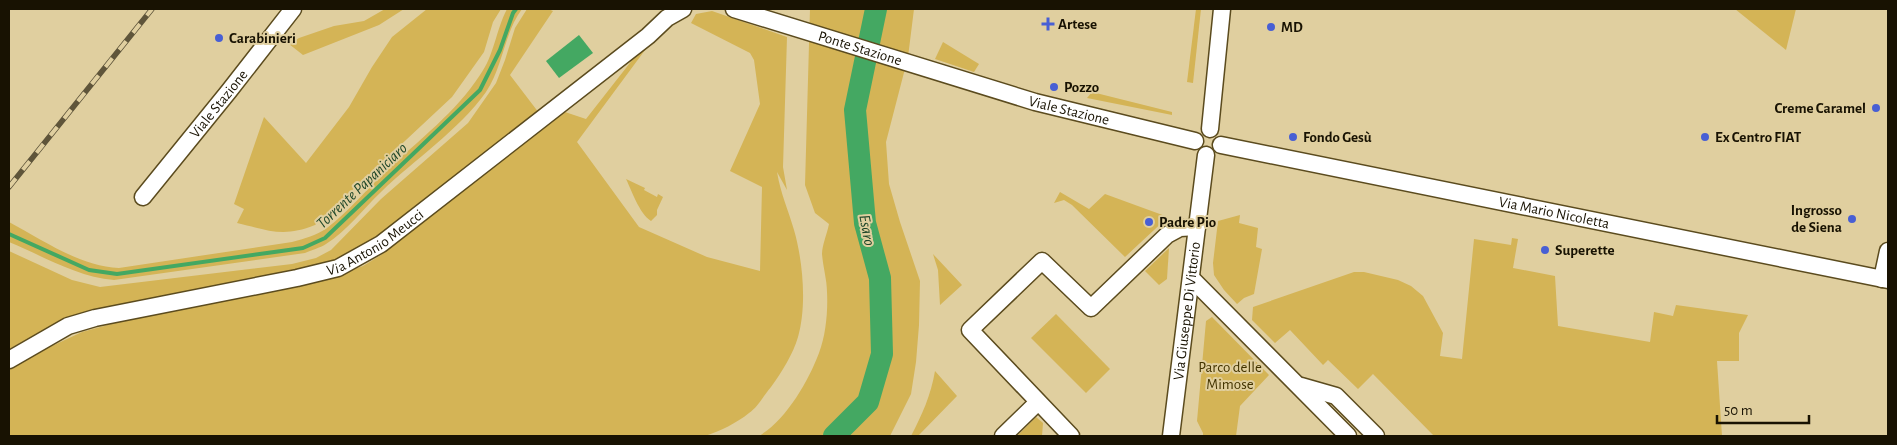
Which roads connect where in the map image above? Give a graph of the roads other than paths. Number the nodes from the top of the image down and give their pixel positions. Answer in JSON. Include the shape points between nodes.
{"nodes":[{"id":1,"x":292,"y":9,"type":"edge"},
{"id":2,"x":683,"y":9,"type":"edge"},
{"id":3,"x":734,"y":9,"type":"edge"},
{"id":4,"x":1222,"y":9,"type":"edge"},
{"id":5,"x":944,"y":75,"type":"joint"},
{"id":6,"x":1210,"y":129,"type":"junction"},
{"id":7,"x":1195,"y":141,"type":"junction"},
{"id":8,"x":1221,"y":145,"type":"junction"},
{"id":9,"x":1206,"y":155,"type":"junction"},
{"id":10,"x":143,"y":197,"type":"dead end"},
{"id":11,"x":1197,"y":227,"type":"junction"},
{"id":12,"x":1888,"y":251,"type":"edge"},
{"id":13,"x":1191,"y":278,"type":"junction"},
{"id":14,"x":1885,"y":279,"type":"edge"},
{"id":15,"x":9,"y":360,"type":"edge"},
{"id":16,"x":1299,"y":386,"type":"junction"},
{"id":17,"x":1038,"y":402,"type":"junction"},
{"id":18,"x":1003,"y":436,"type":"edge"},
{"id":19,"x":1071,"y":436,"type":"edge"},
{"id":20,"x":1172,"y":436,"type":"edge"},
{"id":21,"x":1348,"y":436,"type":"edge"},
{"id":22,"x":1376,"y":436,"type":"edge"}],
"edges":[{"from":1,"to":10,"type":"street","name":"Viale Stazione"},
{"from":2,"to":15,"type":"street","name":"Via Antonio Meucci","via":[[362,256],[338,268],[297,278],[95,318],[68,326]]},
{"from":3,"to":5,"type":"street","name":"Ponte Stazione"},
{"from":4,"to":6,"type":"street"},
{"from":5,"to":7,"type":"street","name":"Viale Stazione","via":[[1075,113]]},
{"from":6,"to":7,"type":"street","via":[[1198,134]]},
{"from":6,"to":8,"type":"street","via":[[1217,133]]},
{"from":7,"to":9,"type":"street","via":[[1199,152]]},
{"from":8,"to":9,"type":"street","via":[[1217,152]]},
{"from":8,"to":14,"type":"street","name":"Via Mario Nicoletta"},
{"from":9,"to":11,"type":"street","name":"Via Giuseppe Di Vittorio"},
{"from":11,"to":13,"type":"street","name":"Via Giuseppe Di Vittorio"},
{"from":11,"to":17,"type":"street","via":[[1180,228],[1167,235],[1091,308],[1042,262],[970,330]]},
{"from":12,"to":14,"type":"street"},
{"from":13,"to":16,"type":"street"},
{"from":13,"to":20,"type":"street","name":"Via Giuseppe Di Vittorio"},
{"from":16,"to":21,"type":"street"},
{"from":16,"to":22,"type":"street","via":[[1336,396]]},
{"from":17,"to":18,"type":"street"},
{"from":17,"to":19,"type":"street"}]}
